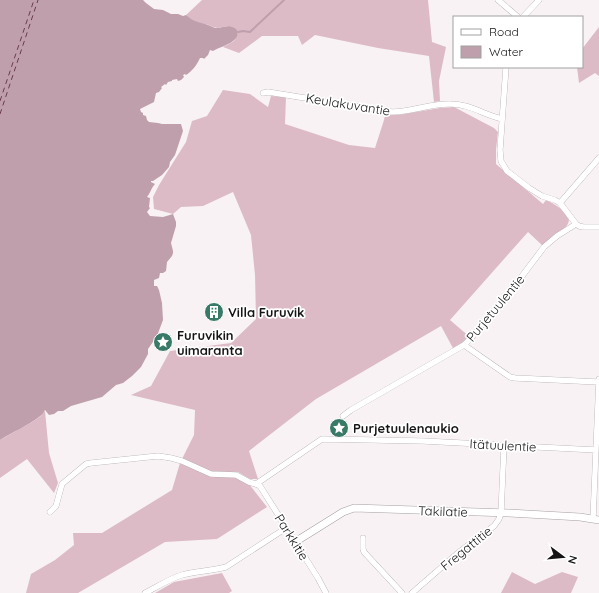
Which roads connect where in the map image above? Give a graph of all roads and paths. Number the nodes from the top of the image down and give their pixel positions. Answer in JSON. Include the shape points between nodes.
{"nodes":[{"id":1,"x":498,"y":0,"type":"edge"},
{"id":2,"x":539,"y":0,"type":"edge"},
{"id":3,"x":517,"y":16,"type":"edge"},
{"id":4,"x":524,"y":16,"type":"edge"},
{"id":5,"x":506,"y":68,"type":"edge"},
{"id":6,"x":263,"y":93,"type":"dead end"},
{"id":7,"x":502,"y":119,"type":"junction"},
{"id":8,"x":599,"y":158,"type":"edge"},
{"id":9,"x":560,"y":203,"type":"junction"},
{"id":10,"x":576,"y":224,"type":"junction"},
{"id":11,"x":599,"y":227,"type":"edge"},
{"id":12,"x":464,"y":345,"type":"junction"},
{"id":13,"x":599,"y":380,"type":"edge"},
{"id":14,"x":342,"y":416,"type":"dead end"},
{"id":15,"x":504,"y":446,"type":"junction"},
{"id":16,"x":596,"y":450,"type":"junction"},
{"id":17,"x":256,"y":484,"type":"junction"},
{"id":18,"x":50,"y":512,"type":"dead end"},
{"id":19,"x":501,"y":513,"type":"junction"},
{"id":20,"x":596,"y":519,"type":"edge"},
{"id":21,"x":286,"y":528,"type":"junction"},
{"id":22,"x":363,"y":538,"type":"dead end"},
{"id":23,"x":295,"y":542,"type":"junction"},
{"id":24,"x":145,"y":593,"type":"edge"},
{"id":25,"x":326,"y":593,"type":"edge"},
{"id":26,"x":402,"y":593,"type":"edge"},
{"id":27,"x":412,"y":593,"type":"edge"}],
"edges":[{"from":1,"to":3,"type":"street"},
{"from":2,"to":4,"type":"street"},
{"from":5,"to":7,"type":"street"},
{"from":6,"to":7,"type":"street","name":"Keulakuvantie","via":[[392,112],[455,104]]},
{"from":7,"to":9,"type":"street","via":[[500,154],[504,166],[536,193]]},
{"from":8,"to":9,"type":"street"},
{"from":9,"to":10,"type":"street"},
{"from":10,"to":11,"type":"street","via":[[583,227]]},
{"from":10,"to":12,"type":"street","name":"Purjetuulentie","via":[[544,247]]},
{"from":12,"to":13,"type":"street","via":[[510,377]]},
{"from":12,"to":14,"type":"street","name":"Purjetuulentie"},
{"from":13,"to":16,"type":"street"},
{"from":15,"to":16,"type":"street","name":"Itätuulentie"},
{"from":15,"to":17,"type":"street","name":"Itätuulentie","via":[[322,439]]},
{"from":15,"to":19,"type":"street","name":"Fregattitie"},
{"from":16,"to":20,"type":"street"},
{"from":17,"to":18,"type":"street","via":[[236,474],[211,474],[182,461],[158,456],[91,463],[86,464],[62,484],[56,506]]},
{"from":17,"to":21,"type":"street","name":"Parkkitie","via":[[260,486]]},
{"from":19,"to":20,"type":"street","name":"Takilatie"},
{"from":19,"to":23,"type":"street","name":"Takilatie","via":[[354,508],[343,512]]},
{"from":19,"to":27,"type":"street","name":"Fregattitie","via":[[494,526],[458,552]]},
{"from":21,"to":23,"type":"street","name":"Parkkitie"},
{"from":21,"to":24,"type":"street","via":[[226,566],[182,575]]},
{"from":22,"to":26,"type":"street","via":[[364,552]]},
{"from":23,"to":25,"type":"street","name":"Parkkitie"}]}
